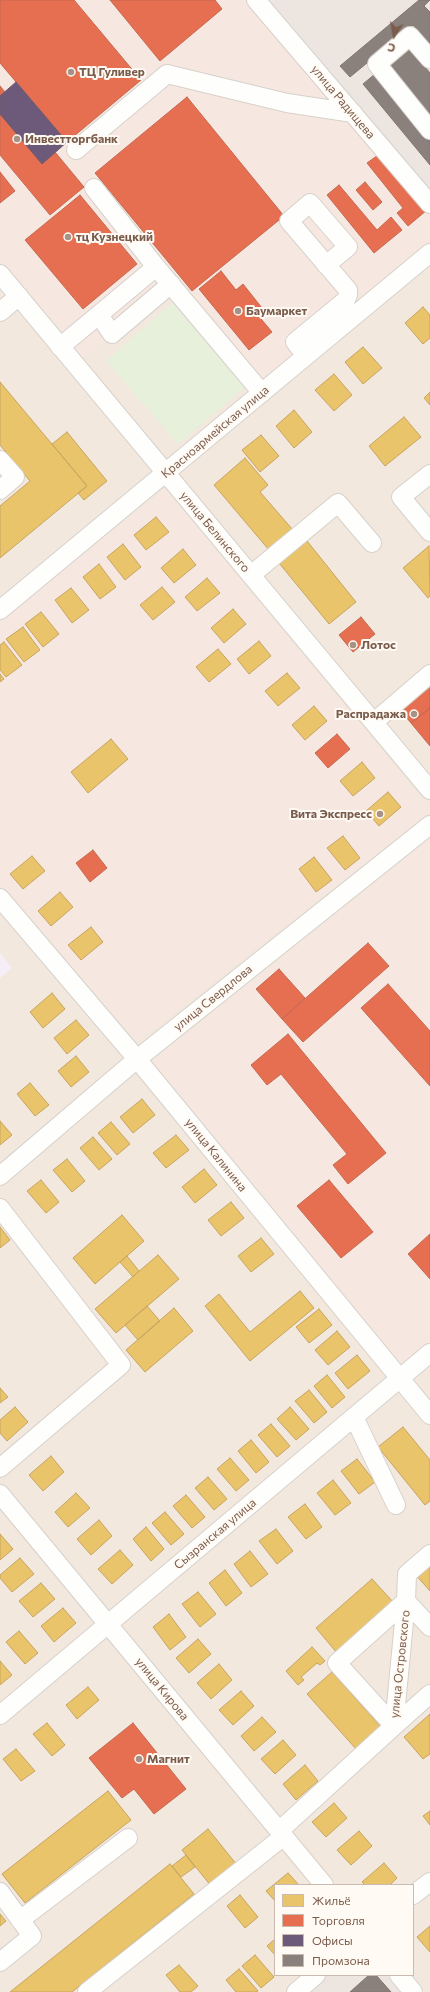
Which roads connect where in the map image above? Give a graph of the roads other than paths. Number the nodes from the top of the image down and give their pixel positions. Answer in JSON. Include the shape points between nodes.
{"nodes":[{"id":1,"x":256,"y":0,"type":"edge"},
{"id":2,"x":430,"y":59,"type":"edge"},
{"id":3,"x":353,"y":113,"type":"junction"},
{"id":4,"x":430,"y":130,"type":"edge"},
{"id":5,"x":76,"y":150,"type":"dead end"},
{"id":6,"x":94,"y":188,"type":"dead end"},
{"id":7,"x":430,"y":204,"type":"edge"},
{"id":8,"x":430,"y":253,"type":"edge"},
{"id":9,"x":326,"y":265,"type":"dead end"},
{"id":10,"x":156,"y":267,"type":"junction"},
{"id":11,"x":0,"y":274,"type":"edge"},
{"id":12,"x":171,"y":284,"type":"junction"},
{"id":13,"x":19,"y":296,"type":"junction"},
{"id":14,"x":0,"y":312,"type":"edge"},
{"id":15,"x":99,"y":315,"type":"junction"},
{"id":16,"x":60,"y":347,"type":"junction"},
{"id":17,"x":306,"y":356,"type":"junction"},
{"id":18,"x":262,"y":393,"type":"junction"},
{"id":19,"x":0,"y":460,"type":"edge"},
{"id":20,"x":166,"y":472,"type":"junction"},
{"id":21,"x":430,"y":474,"type":"edge"},
{"id":22,"x":0,"y":490,"type":"edge"},
{"id":23,"x":430,"y":532,"type":"edge"},
{"id":24,"x":372,"y":543,"type":"dead end"},
{"id":25,"x":251,"y":575,"type":"junction"},
{"id":26,"x":0,"y":610,"type":"edge"},
{"id":27,"x":430,"y":674,"type":"edge"},
{"id":28,"x":374,"y":722,"type":"junction"},
{"id":29,"x":430,"y":790,"type":"edge"},
{"id":30,"x":430,"y":825,"type":"edge"},
{"id":31,"x":0,"y":898,"type":"edge"},
{"id":32,"x":137,"y":1059,"type":"junction"},
{"id":33,"x":0,"y":1176,"type":"edge"},
{"id":34,"x":0,"y":1208,"type":"edge"},
{"id":35,"x":430,"y":1353,"type":"edge"},
{"id":36,"x":400,"y":1378,"type":"junction"},
{"id":37,"x":430,"y":1415,"type":"edge"},
{"id":38,"x":354,"y":1417,"type":"junction"},
{"id":39,"x":0,"y":1468,"type":"edge"},
{"id":40,"x":0,"y":1494,"type":"edge"},
{"id":41,"x":396,"y":1505,"type":"dead end"},
{"id":42,"x":430,"y":1554,"type":"edge"},
{"id":43,"x":406,"y":1601,"type":"junction"},
{"id":44,"x":109,"y":1624,"type":"junction"},
{"id":45,"x":430,"y":1628,"type":"edge"},
{"id":46,"x":430,"y":1694,"type":"edge"},
{"id":47,"x":0,"y":1715,"type":"edge"},
{"id":48,"x":394,"y":1726,"type":"junction"},
{"id":49,"x":281,"y":1834,"type":"junction"},
{"id":50,"x":128,"y":1838,"type":"dead end"},
{"id":51,"x":430,"y":1882,"type":"edge"},
{"id":52,"x":323,"y":1884,"type":"edge"},
{"id":53,"x":0,"y":1892,"type":"edge"},
{"id":54,"x":414,"y":1894,"type":"edge"},
{"id":55,"x":20,"y":1920,"type":"junction"},
{"id":56,"x":0,"y":1962,"type":"edge"},
{"id":57,"x":315,"y":1976,"type":"edge"},
{"id":58,"x":400,"y":1976,"type":"edge"},
{"id":59,"x":87,"y":1992,"type":"edge"},
{"id":60,"x":296,"y":1992,"type":"edge"},
{"id":61,"x":413,"y":1992,"type":"edge"}],
"edges":[{"from":1,"to":3,"type":"street","name":"улица Радищева"},
{"from":2,"to":4,"type":"street","via":[[410,36],[377,64]]},
{"from":3,"to":5,"type":"street","via":[[287,104],[167,74]]},
{"from":3,"to":7,"type":"street","name":"улица Радищева"},
{"from":6,"to":10,"type":"street"},
{"from":8,"to":17,"type":"street","name":"Красноармейская улица"},
{"from":9,"to":17,"type":"street","via":[[348,290],[348,295],[346,300],[295,342]]},
{"from":10,"to":12,"type":"street"},
{"from":10,"to":15,"type":"street"},
{"from":11,"to":13,"type":"street","name":"улица Белинского"},
{"from":12,"to":15,"type":"street","via":[[112,334]]},
{"from":12,"to":18,"type":"street"},
{"from":13,"to":14,"type":"street"},
{"from":13,"to":16,"type":"street","name":"улица Белинского"},
{"from":15,"to":16,"type":"street"},
{"from":16,"to":20,"type":"street","name":"улица Белинского"},
{"from":17,"to":18,"type":"street","name":"Красноармейская улица"},
{"from":18,"to":20,"type":"street","name":"Красноармейская улица"},
{"from":19,"to":22,"type":"street","via":[[15,477]]},
{"from":20,"to":25,"type":"street","name":"улица Белинского"},
{"from":20,"to":26,"type":"street","name":"Красноармейская улица"},
{"from":21,"to":23,"type":"street","via":[[401,497]]},
{"from":24,"to":25,"type":"street","via":[[338,503]]},
{"from":25,"to":28,"type":"street","name":"улица Белинского"},
{"from":27,"to":28,"type":"street"},
{"from":28,"to":29,"type":"street","name":"улица Белинского"},
{"from":30,"to":32,"type":"street","name":"улица Свердлова"},
{"from":31,"to":32,"type":"street","name":"улица Калинина"},
{"from":32,"to":33,"type":"street","name":"улица Свердлова"},
{"from":32,"to":36,"type":"street","name":"улица Калинина"},
{"from":34,"to":39,"type":"street","via":[[121,1365]]},
{"from":35,"to":36,"type":"street","name":"Сызранская улица"},
{"from":36,"to":37,"type":"street","name":"улица Калинина"},
{"from":36,"to":38,"type":"street","name":"Сызранская улица"},
{"from":38,"to":41,"type":"street"},
{"from":38,"to":44,"type":"street","name":"Сызранская улица"},
{"from":40,"to":44,"type":"street","name":"улица Кирова"},
{"from":42,"to":43,"type":"street","name":"улица Островского","via":[[407,1574]]},
{"from":43,"to":45,"type":"street"},
{"from":43,"to":48,"type":"street","name":"улица Островского"},
{"from":43,"to":48,"type":"street","via":[[337,1663]]},
{"from":44,"to":47,"type":"street","name":"Сызранская улица"},
{"from":44,"to":49,"type":"street","name":"улица Кирова"},
{"from":46,"to":48,"type":"street"},
{"from":48,"to":49,"type":"street","name":"улица Островского"},
{"from":49,"to":52,"type":"street","name":"улица Кирова"},
{"from":49,"to":59,"type":"street","name":"улица Островского"},
{"from":50,"to":55,"type":"street"},
{"from":51,"to":54,"type":"street"},
{"from":53,"to":55,"type":"street"},
{"from":55,"to":56,"type":"street","via":[[32,1936]]},
{"from":57,"to":60,"type":"street"},
{"from":58,"to":61,"type":"street"}]}
